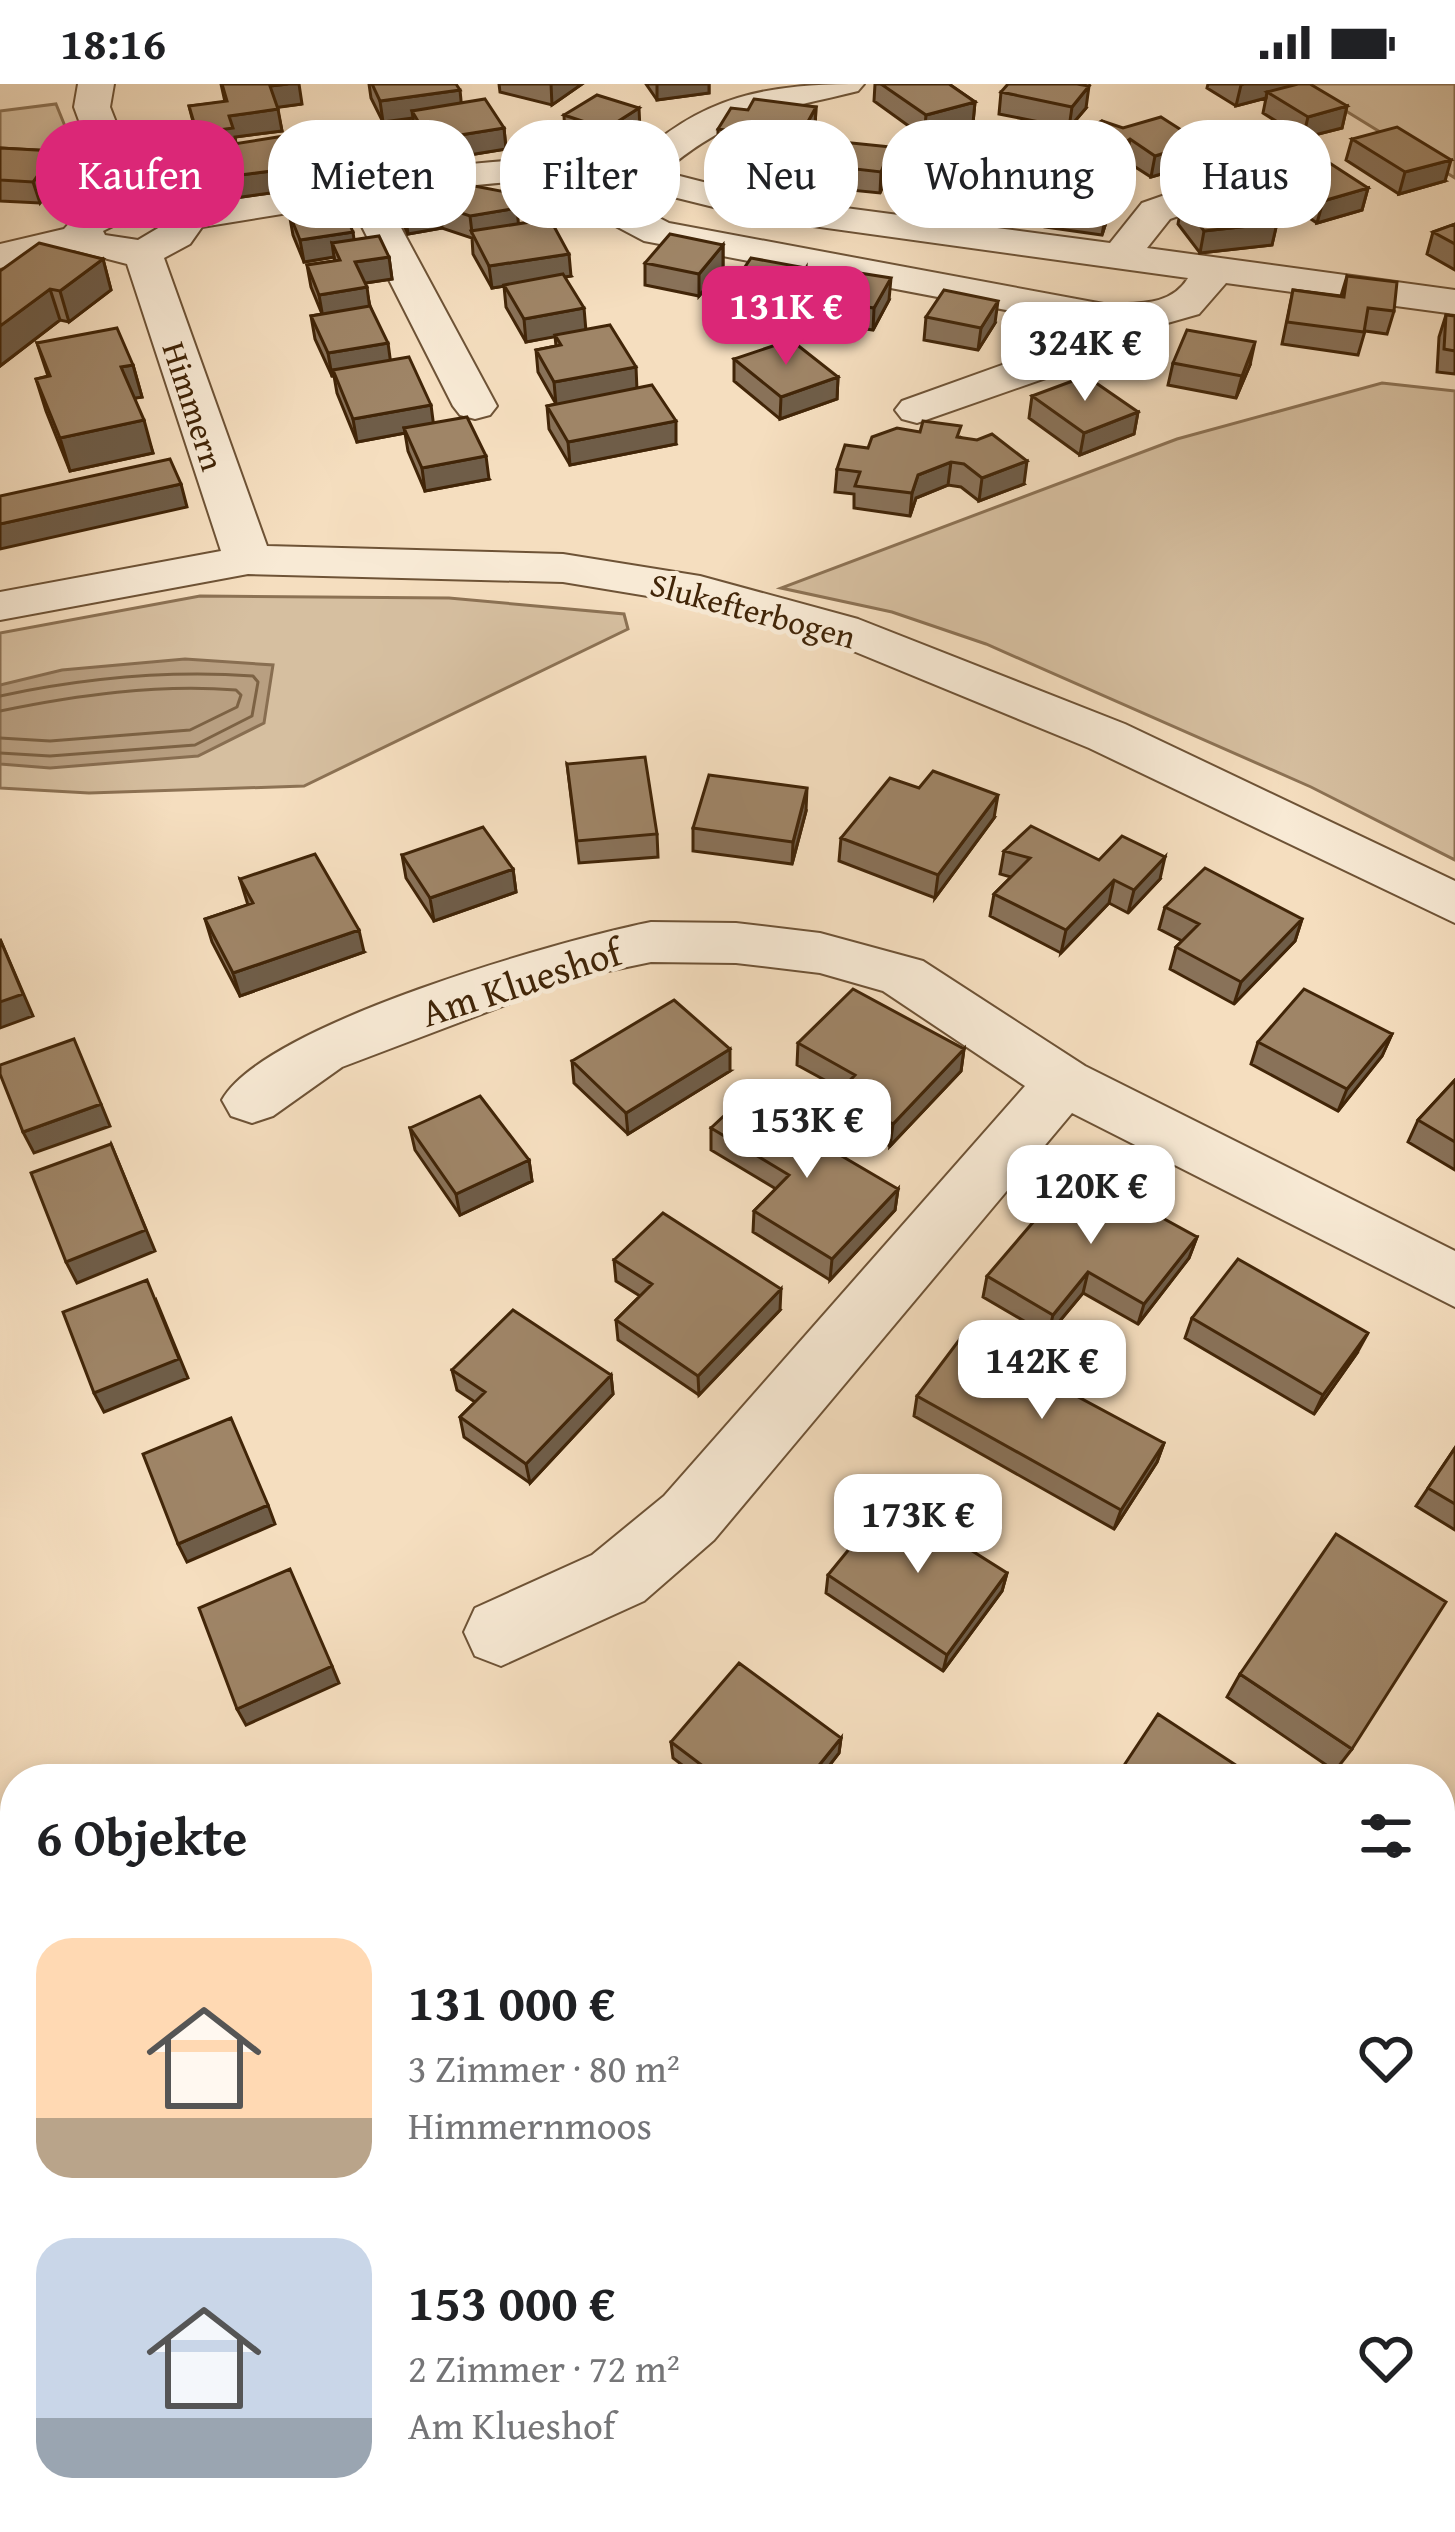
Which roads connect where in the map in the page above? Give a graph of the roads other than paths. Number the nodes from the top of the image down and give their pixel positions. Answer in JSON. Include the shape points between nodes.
{"nodes":[{"id":1,"x":96,"y":84,"type":"edge"},
{"id":2,"x":846,"y":84,"type":"edge"},
{"id":3,"x":97,"y":120,"type":"edge"},
{"id":4,"x":680,"y":139,"type":"edge"},
{"id":5,"x":680,"y":188,"type":"edge"},
{"id":6,"x":1160,"y":210,"type":"edge"},
{"id":7,"x":86,"y":228,"type":"edge"},
{"id":8,"x":181,"y":228,"type":"edge"},
{"id":9,"x":382,"y":228,"type":"edge"},
{"id":10,"x":649,"y":228,"type":"edge"},
{"id":11,"x":83,"y":236,"type":"junction"},
{"id":12,"x":142,"y":251,"type":"junction"},
{"id":13,"x":0,"y":256,"type":"edge"},
{"id":14,"x":1120,"y":256,"type":"junction"},
{"id":15,"x":1212,"y":269,"type":"junction"},
{"id":16,"x":1455,"y":302,"type":"edge"},
{"id":17,"x":1109,"y":316,"type":"junction"},
{"id":18,"x":475,"y":406,"type":"dead end"},
{"id":19,"x":916,"y":410,"type":"dead end"},
{"id":20,"x":248,"y":560,"type":"junction"},
{"id":21,"x":0,"y":606,"type":"edge"},
{"id":22,"x":1455,"y":904,"type":"edge"},
{"id":23,"x":1064,"y":1082,"type":"junction"},
{"id":24,"x":252,"y":1100,"type":"dead end"},
{"id":25,"x":1455,"y":1281,"type":"edge"},
{"id":26,"x":501,"y":1632,"type":"dead end"}],
"edges":[{"from":1,"to":3,"type":"street"},
{"from":2,"to":4,"type":"street","via":[[716,117]]},
{"from":5,"to":14,"type":"street","via":[[762,208]]},
{"from":6,"to":14,"type":"street"},
{"from":7,"to":11,"type":"street"},
{"from":8,"to":12,"type":"street"},
{"from":9,"to":18,"type":"street"},
{"from":10,"to":17,"type":"street"},
{"from":11,"to":12,"type":"street","via":[[104,250]]},
{"from":11,"to":13,"type":"street"},
{"from":12,"to":20,"type":"street","name":"Himmern","via":[[191,466]]},
{"from":14,"to":15,"type":"street"},
{"from":15,"to":16,"type":"street"},
{"from":15,"to":17,"type":"street","via":[[1206,291],[1191,304]]},
{"from":17,"to":19,"type":"street","via":[[1060,358]]},
{"from":20,"to":21,"type":"street","name":"Slukefterbogen"},
{"from":20,"to":22,"type":"street","name":"Slukefterbogen","via":[[563,568],[700,590],[841,629],[1107,736]]},
{"from":23,"to":24,"type":"street","name":"Am Klueshof","via":[[903,976],[820,953],[651,942],[569,959],[321,1051]]},
{"from":23,"to":25,"type":"street","name":"Am Klueshof"},
{"from":23,"to":26,"type":"street","via":[[688,1518],[618,1578]]}]}
